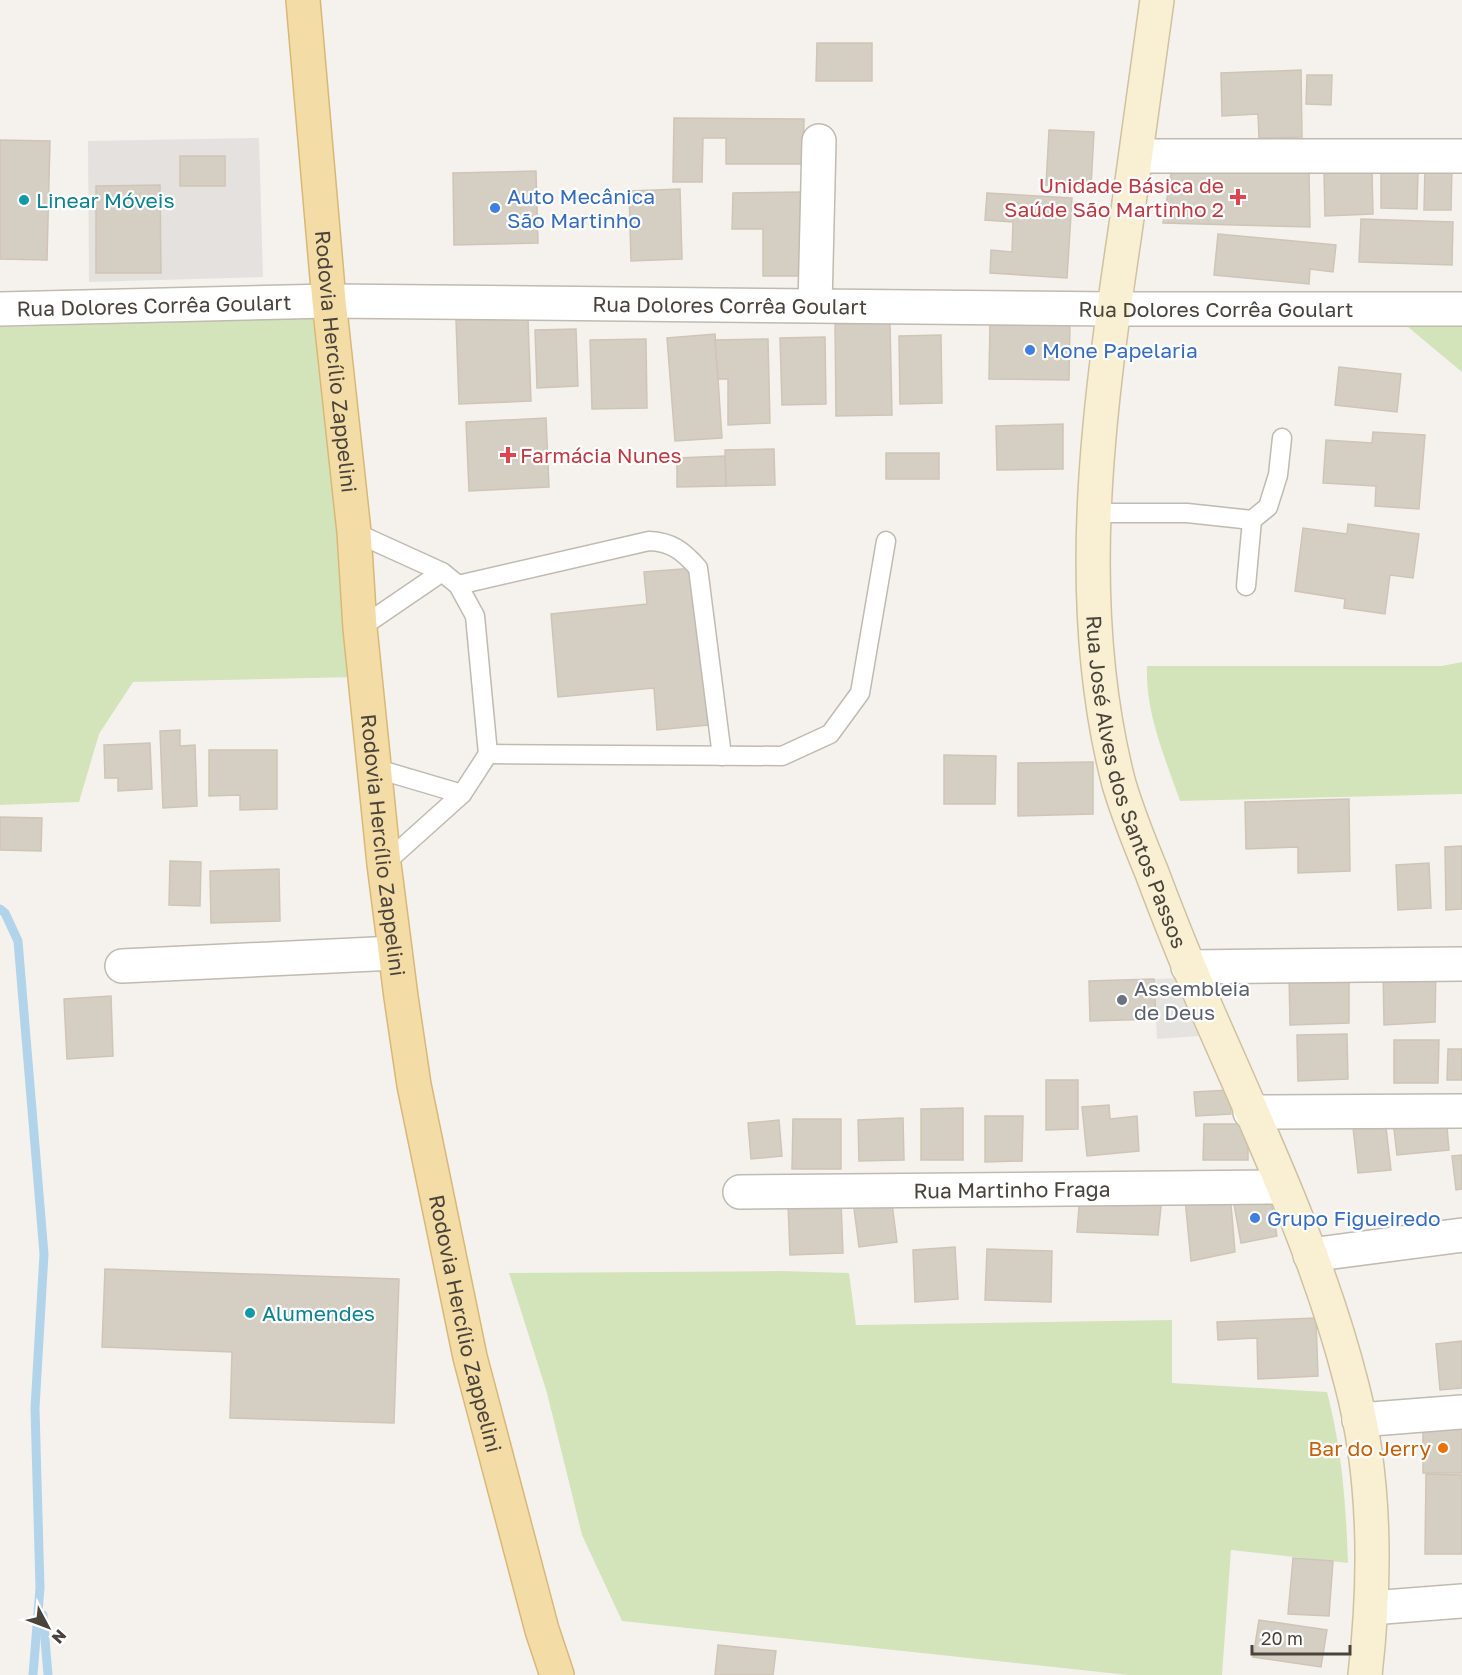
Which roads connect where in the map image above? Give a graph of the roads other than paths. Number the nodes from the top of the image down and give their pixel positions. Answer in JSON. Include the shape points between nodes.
{"nodes":[{"id":1,"x":303,"y":0,"type":"edge"},
{"id":2,"x":1157,"y":0,"type":"edge"},
{"id":3,"x":819,"y":141,"type":"dead end"},
{"id":4,"x":1136,"y":156,"type":"junction"},
{"id":5,"x":1462,"y":156,"type":"edge"},
{"id":6,"x":329,"y":301,"type":"junction"},
{"id":7,"x":815,"y":305,"type":"junction"},
{"id":8,"x":0,"y":309,"type":"edge"},
{"id":9,"x":1114,"y":309,"type":"junction"},
{"id":10,"x":1462,"y":309,"type":"edge"},
{"id":11,"x":1282,"y":438,"type":"dead end"},
{"id":12,"x":1094,"y":513,"type":"junction"},
{"id":13,"x":1252,"y":520,"type":"junction"},
{"id":14,"x":354,"y":532,"type":"junction"},
{"id":15,"x":886,"y":541,"type":"dead end"},
{"id":16,"x":442,"y":572,"type":"junction"},
{"id":17,"x":458,"y":585,"type":"junction"},
{"id":18,"x":1246,"y":586,"type":"dead end"},
{"id":19,"x":360,"y":628,"type":"junction"},
{"id":20,"x":488,"y":754,"type":"junction"},
{"id":21,"x":722,"y":756,"type":"junction"},
{"id":22,"x":374,"y":768,"type":"junction"},
{"id":23,"x":462,"y":794,"type":"junction"},
{"id":24,"x":384,"y":864,"type":"junction"},
{"id":25,"x":395,"y":953,"type":"junction"},
{"id":26,"x":1462,"y":964,"type":"edge"},
{"id":27,"x":122,"y":966,"type":"dead end"},
{"id":28,"x":1188,"y":967,"type":"junction"},
{"id":29,"x":1462,"y":1111,"type":"edge"},
{"id":30,"x":1250,"y":1112,"type":"junction"},
{"id":31,"x":1281,"y":1187,"type":"junction"},
{"id":32,"x":740,"y":1192,"type":"dead end"},
{"id":33,"x":1462,"y":1235,"type":"edge"},
{"id":34,"x":1310,"y":1255,"type":"junction"},
{"id":35,"x":1462,"y":1412,"type":"edge"},
{"id":36,"x":1359,"y":1420,"type":"junction"},
{"id":37,"x":1462,"y":1600,"type":"edge"},
{"id":38,"x":1371,"y":1608,"type":"junction"},
{"id":39,"x":557,"y":1675,"type":"edge"},
{"id":40,"x":1365,"y":1675,"type":"edge"}],
"edges":[{"from":1,"to":6,"type":"main road","name":"Rodovia Hercílio Zappelini"},
{"from":2,"to":4,"type":"street","name":"Rua José Alves dos Santos Passos"},
{"from":3,"to":7,"type":"street"},
{"from":4,"to":5,"type":"street"},
{"from":4,"to":9,"type":"street","name":"Rua José Alves dos Santos Passos"},
{"from":6,"to":7,"type":"street","name":"Rua Dolores Corrêa Goulart"},
{"from":6,"to":8,"type":"street","name":"Rua Dolores Corrêa Goulart"},
{"from":6,"to":14,"type":"main road","name":"Rodovia Hercílio Zappelini"},
{"from":7,"to":9,"type":"street","name":"Rua Dolores Corrêa Goulart"},
{"from":9,"to":10,"type":"street","name":"Rua Dolores Corrêa Goulart"},
{"from":9,"to":12,"type":"street","name":"Rua José Alves dos Santos Passos"},
{"from":11,"to":13,"type":"lane","via":[[1278,476],[1269,507]]},
{"from":12,"to":13,"type":"lane","via":[[1187,513]]},
{"from":12,"to":28,"type":"street","name":"Rua José Alves dos Santos Passos","via":[[1096,623],[1107,727],[1120,785]]},
{"from":13,"to":18,"type":"lane"},
{"from":14,"to":16,"type":"lane"},
{"from":14,"to":19,"type":"main road","name":"Rodovia Hercílio Zappelini"},
{"from":15,"to":21,"type":"lane","via":[[860,693],[830,734],[782,756]]},
{"from":16,"to":17,"type":"lane"},
{"from":16,"to":19,"type":"lane"},
{"from":17,"to":20,"type":"lane","via":[[475,616]]},
{"from":17,"to":21,"type":"lane","via":[[649,541],[667,542],[684,552],[698,568]]},
{"from":19,"to":22,"type":"main road","name":"Rodovia Hercílio Zappelini"},
{"from":20,"to":21,"type":"lane"},
{"from":20,"to":23,"type":"lane"},
{"from":22,"to":23,"type":"lane"},
{"from":22,"to":24,"type":"main road","name":"Rodovia Hercílio Zappelini"},
{"from":23,"to":24,"type":"lane"},
{"from":24,"to":25,"type":"main road","name":"Rodovia Hercílio Zappelini"},
{"from":25,"to":27,"type":"street"},
{"from":25,"to":39,"type":"main road","name":"Rodovia Hercílio Zappelini","via":[[414,1085],[470,1357]]},
{"from":26,"to":28,"type":"street"},
{"from":28,"to":30,"type":"street","name":"Rua José Alves dos Santos Passos"},
{"from":29,"to":30,"type":"street"},
{"from":30,"to":31,"type":"street","name":"Rua José Alves dos Santos Passos"},
{"from":31,"to":32,"type":"street","name":"Rua Martinho Fraga"},
{"from":31,"to":34,"type":"street","name":"Rua José Alves dos Santos Passos"},
{"from":33,"to":34,"type":"street"},
{"from":34,"to":36,"type":"street","name":"Rua José Alves dos Santos Passos","via":[[1352,1384]]},
{"from":35,"to":36,"type":"street"},
{"from":36,"to":38,"type":"street","name":"Rua José Alves dos Santos Passos","via":[[1369,1509]]},
{"from":37,"to":38,"type":"street"},
{"from":38,"to":40,"type":"street","name":"Rua José Alves dos Santos Passos"}]}
